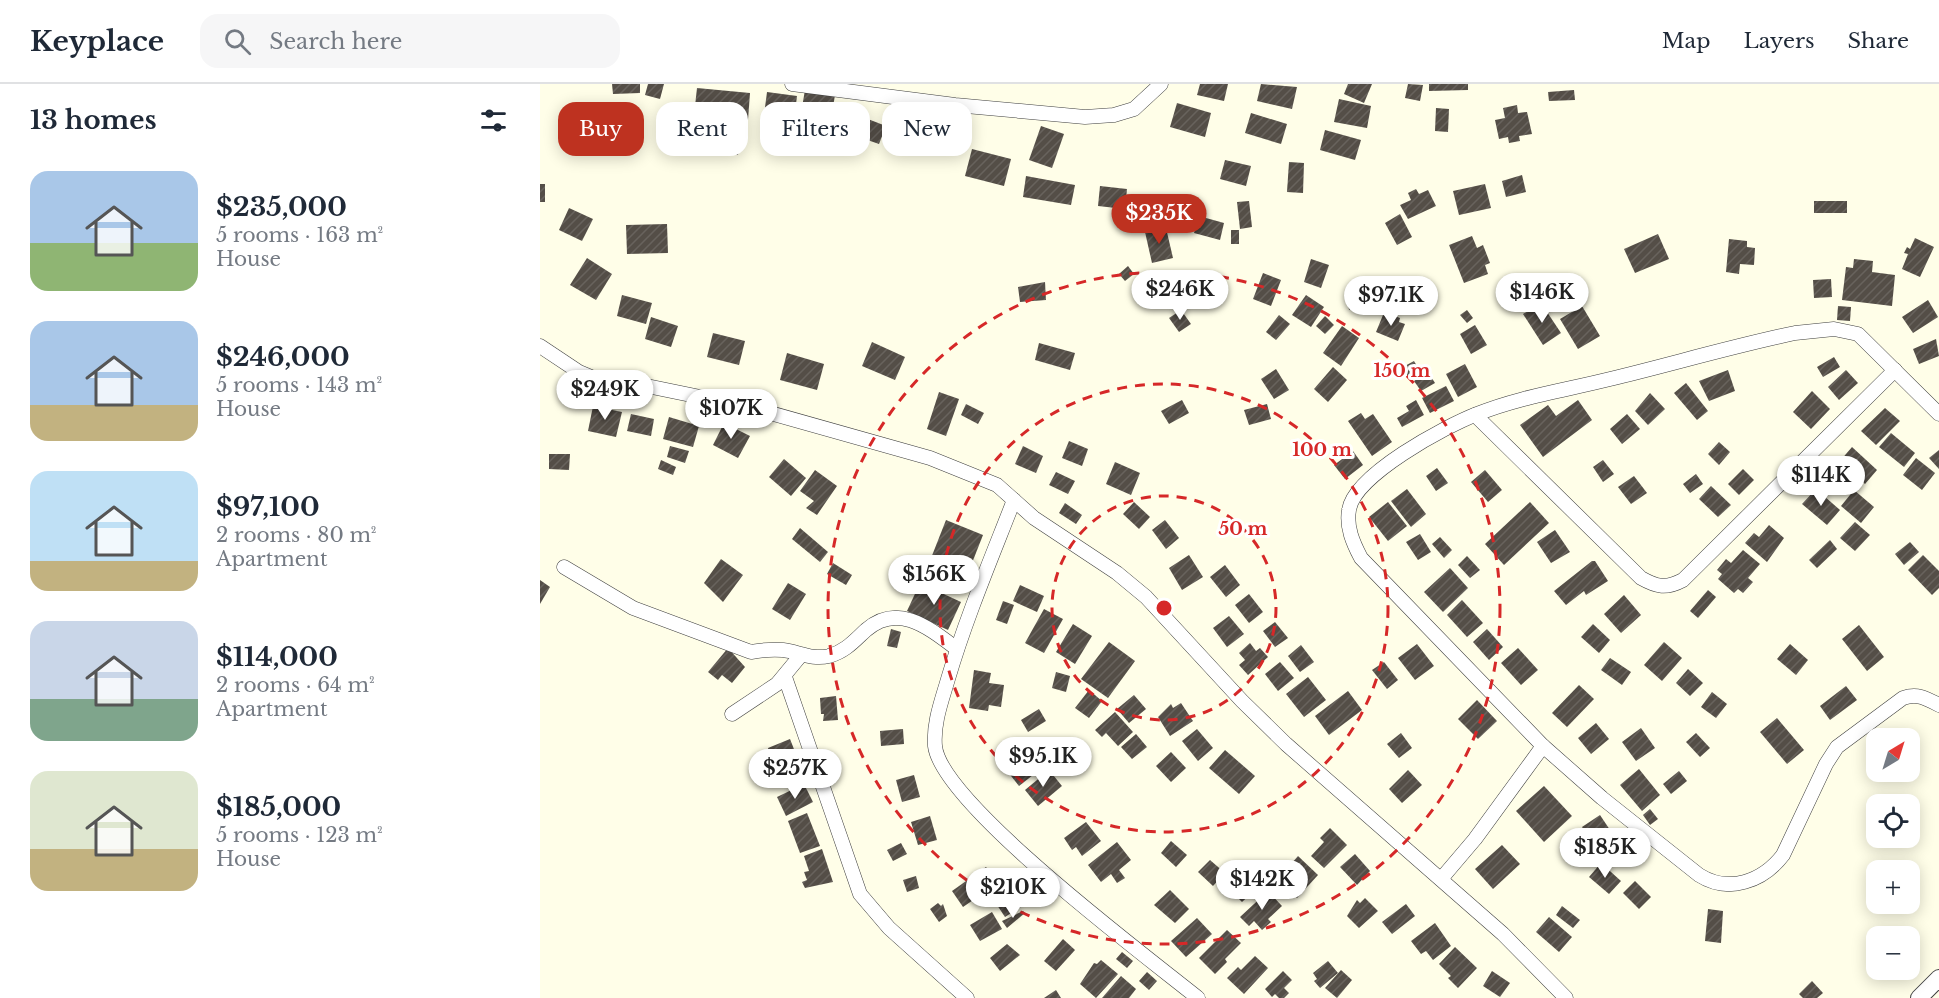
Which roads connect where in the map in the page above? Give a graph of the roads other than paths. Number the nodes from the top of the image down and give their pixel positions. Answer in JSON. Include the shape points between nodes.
{"nodes":[{"id":1,"x":792,"y":84,"type":"edge"},
{"id":2,"x":1161,"y":84,"type":"edge"},
{"id":3,"x":540,"y":346,"type":"edge"},
{"id":4,"x":1895,"y":370,"type":"junction"},
{"id":5,"x":1939,"y":414,"type":"edge"},
{"id":6,"x":1475,"y":415,"type":"junction"},
{"id":7,"x":1014,"y":500,"type":"junction"},
{"id":8,"x":564,"y":567,"type":"dead end"},
{"id":9,"x":957,"y":648,"type":"junction"},
{"id":10,"x":801,"y":655,"type":"junction"},
{"id":11,"x":785,"y":677,"type":"junction"},
{"id":12,"x":1939,"y":705,"type":"edge"},
{"id":13,"x":732,"y":714,"type":"dead end"},
{"id":14,"x":1543,"y":746,"type":"junction"},
{"id":15,"x":1441,"y":879,"type":"junction"},
{"id":16,"x":1939,"y":978,"type":"edge"},
{"id":17,"x":967,"y":998,"type":"edge"},
{"id":18,"x":1198,"y":998,"type":"edge"},
{"id":19,"x":1566,"y":998,"type":"edge"},
{"id":20,"x":1922,"y":998,"type":"edge"}],
"edges":[{"from":1,"to":2,"type":"street","via":[[1085,117],[1134,109]]},
{"from":3,"to":7,"type":"street","via":[[598,380],[749,407],[930,458],[986,479]]},
{"from":4,"to":5,"type":"street"},
{"from":4,"to":6,"type":"street","via":[[1858,334],[1834,328],[1754,342]]},
{"from":4,"to":6,"type":"street","via":[[1683,580],[1671,586],[1656,586],[1641,578]]},
{"from":6,"to":14,"type":"street","via":[[1378,471],[1356,494],[1349,508],[1351,540],[1360,558]]},
{"from":7,"to":9,"type":"street"},
{"from":7,"to":15,"type":"street","via":[[1146,597],[1286,744]]},
{"from":8,"to":10,"type":"street","via":[[633,608],[734,648],[751,652],[785,650]]},
{"from":9,"to":10,"type":"street","via":[[910,620],[888,618],[878,621],[841,651],[818,657]]},
{"from":9,"to":18,"type":"street","via":[[935,732],[939,762],[951,780],[1009,840]]},
{"from":10,"to":11,"type":"street"},
{"from":11,"to":13,"type":"street"},
{"from":11,"to":17,"type":"street","via":[[860,894],[889,928]]},
{"from":12,"to":14,"type":"street","via":[[1922,696],[1903,698],[1849,735],[1826,764],[1778,862],[1762,876],[1731,885],[1716,884],[1700,875]]},
{"from":14,"to":15,"type":"street"},
{"from":15,"to":19,"type":"street"},
{"from":16,"to":20,"type":"street"}]}
